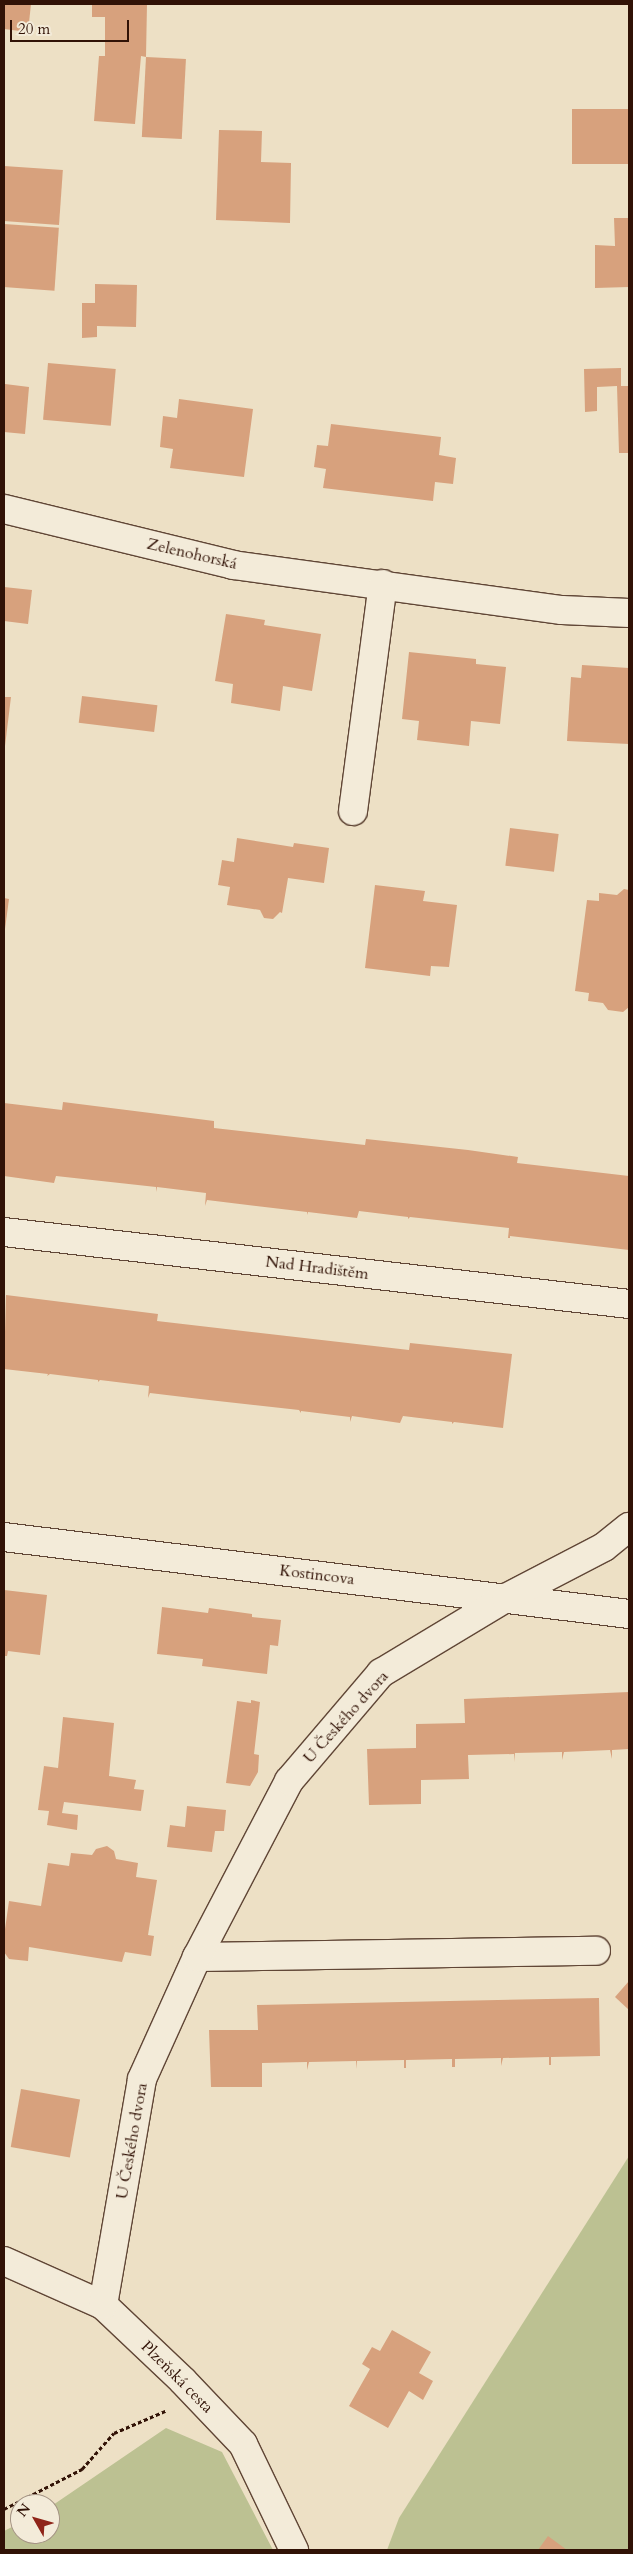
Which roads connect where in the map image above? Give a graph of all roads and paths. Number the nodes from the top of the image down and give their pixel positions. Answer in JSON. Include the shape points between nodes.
{"nodes":[{"id":1,"x":4,"y":509,"type":"edge"},
{"id":2,"x":383,"y":584,"type":"junction"},
{"id":3,"x":629,"y":613,"type":"edge"},
{"id":4,"x":353,"y":811,"type":"dead end"},
{"id":5,"x":4,"y":1232,"type":"edge"},
{"id":6,"x":629,"y":1304,"type":"edge"},
{"id":7,"x":629,"y":1527,"type":"edge"},
{"id":8,"x":4,"y":1537,"type":"edge"},
{"id":9,"x":506,"y":1598,"type":"junction"},
{"id":10,"x":629,"y":1614,"type":"edge"},
{"id":11,"x":596,"y":1952,"type":"dead end"},
{"id":12,"x":196,"y":1958,"type":"junction"},
{"id":13,"x":4,"y":2261,"type":"edge"},
{"id":14,"x":104,"y":2305,"type":"junction"},
{"id":15,"x":198,"y":2398,"type":"junction"},
{"id":16,"x":4,"y":2510,"type":"edge"},
{"id":17,"x":294,"y":2550,"type":"edge"}],
"edges":[{"from":1,"to":2,"type":"street","name":"Zelenohorská","via":[[233,564]]},
{"from":2,"to":3,"type":"street","name":"Zelenohorská","via":[[562,610]]},
{"from":2,"to":4,"type":"street"},
{"from":5,"to":6,"type":"street","name":"Nad Hradištěm"},
{"from":7,"to":9,"type":"street","name":"U Českého dvora","via":[[604,1547]]},
{"from":8,"to":9,"type":"street","name":"Kostincova"},
{"from":9,"to":10,"type":"street","name":"Kostincova"},
{"from":9,"to":12,"type":"street","name":"U Českého dvora","via":[[381,1673],[289,1781]]},
{"from":11,"to":12,"type":"street"},
{"from":12,"to":14,"type":"street","name":"U Českého dvora","via":[[142,2079]]},
{"from":13,"to":14,"type":"street","name":"Plzeňská cesta"},
{"from":14,"to":15,"type":"street","name":"Plzeňská cesta"},
{"from":15,"to":16,"type":"path","via":[[114,2433],[82,2469]]},
{"from":15,"to":17,"type":"street","name":"Plzeňská cesta","via":[[243,2444]]}]}
